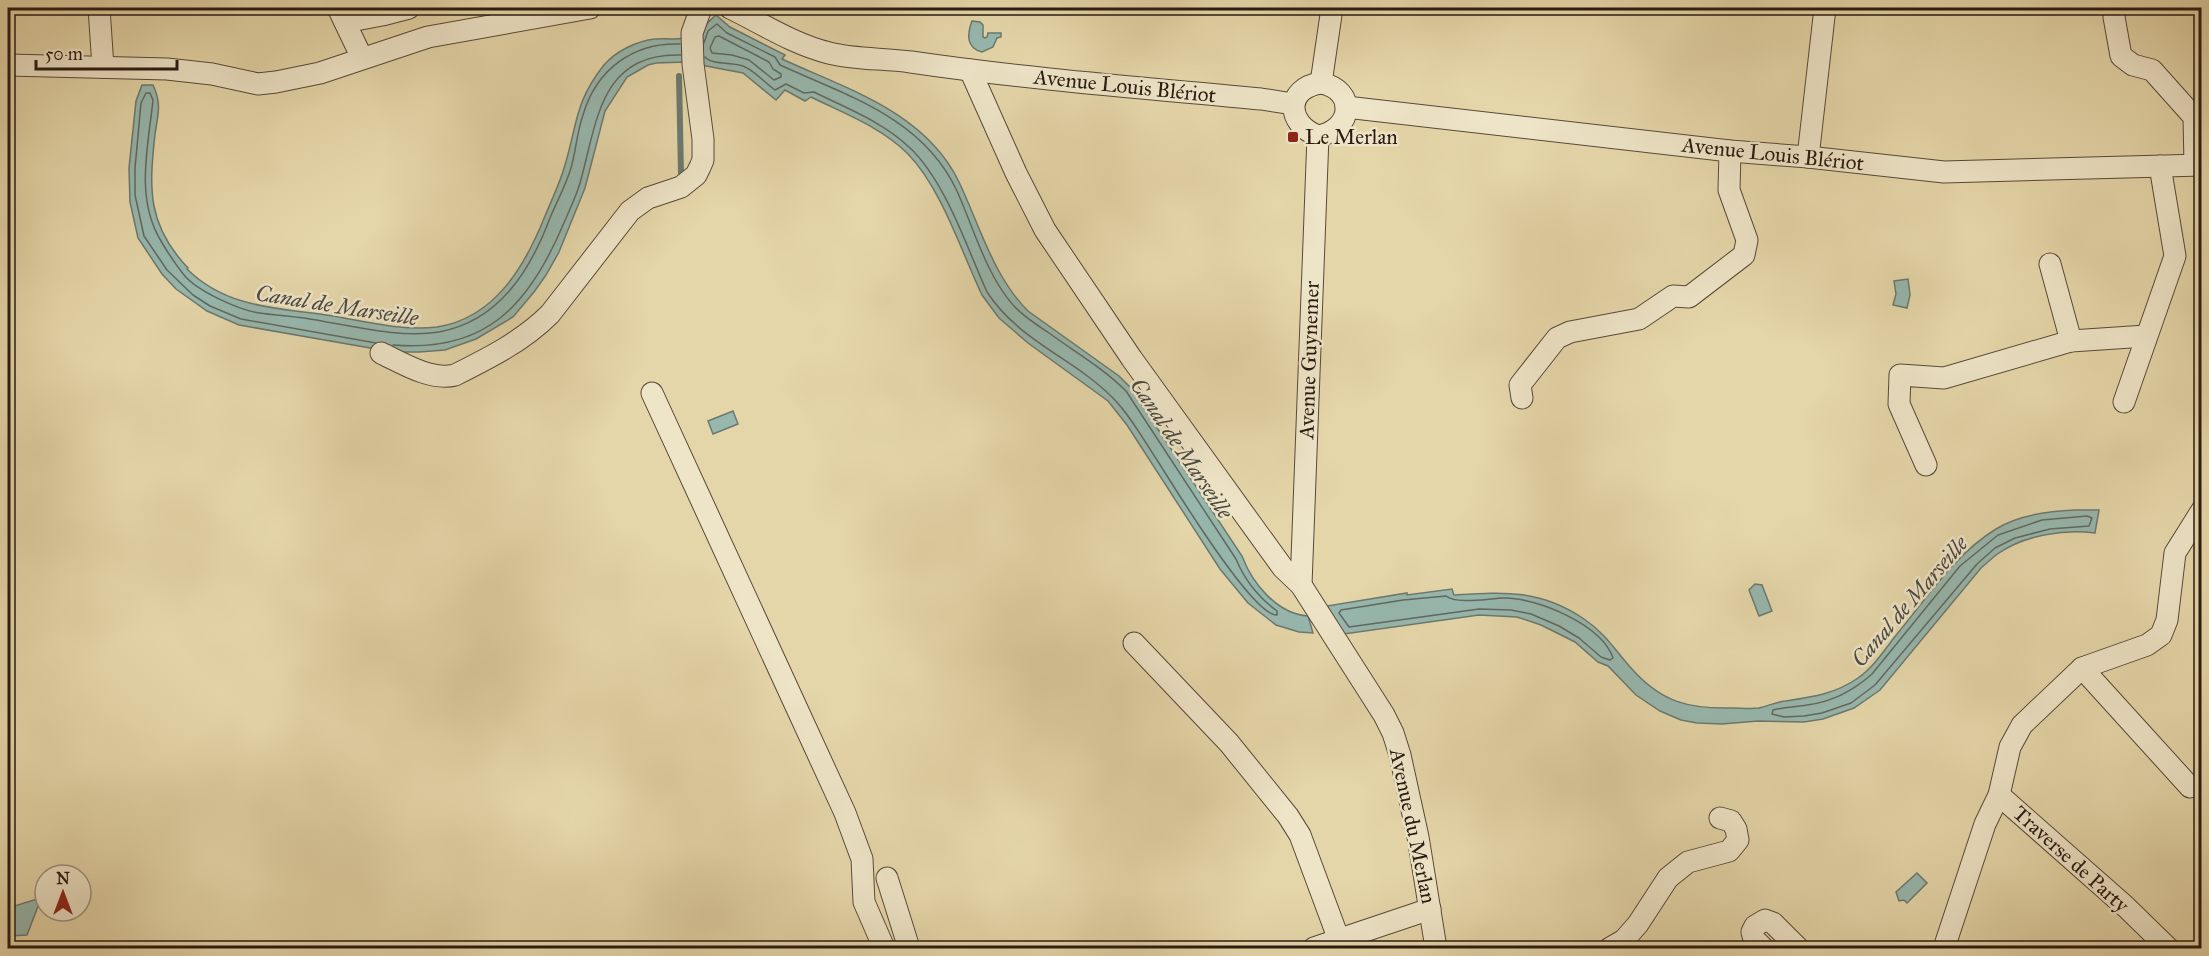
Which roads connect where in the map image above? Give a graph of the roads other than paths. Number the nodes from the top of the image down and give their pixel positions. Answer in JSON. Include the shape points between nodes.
{"nodes":[{"id":1,"x":99,"y":8,"type":"edge"},
{"id":2,"x":408,"y":8,"type":"edge"},
{"id":3,"x":590,"y":8,"type":"edge"},
{"id":4,"x":701,"y":8,"type":"edge"},
{"id":5,"x":730,"y":8,"type":"edge"},
{"id":6,"x":1332,"y":8,"type":"edge"},
{"id":7,"x":1825,"y":8,"type":"edge"},
{"id":8,"x":2115,"y":8,"type":"edge"},
{"id":9,"x":341,"y":15,"type":"edge"},
{"id":10,"x":756,"y":15,"type":"edge"},
{"id":11,"x":362,"y":58,"type":"junction"},
{"id":12,"x":8,"y":65,"type":"edge"},
{"id":13,"x":112,"y":67,"type":"junction"},
{"id":14,"x":970,"y":70,"type":"junction"},
{"id":15,"x":1321,"y":83,"type":"junction"},
{"id":16,"x":1287,"y":104,"type":"junction"},
{"id":17,"x":1346,"y":107,"type":"junction"},
{"id":18,"x":1318,"y":136,"type":"junction"},
{"id":19,"x":1730,"y":152,"type":"junction"},
{"id":20,"x":1808,"y":157,"type":"junction"},
{"id":21,"x":2198,"y":165,"type":"edge"},
{"id":22,"x":2160,"y":166,"type":"junction"},
{"id":23,"x":2050,"y":264,"type":"dead end"},
{"id":24,"x":2146,"y":336,"type":"junction"},
{"id":25,"x":2071,"y":341,"type":"junction"},
{"id":26,"x":381,"y":353,"type":"dead end"},
{"id":27,"x":652,"y":393,"type":"dead end"},
{"id":28,"x":1522,"y":398,"type":"dead end"},
{"id":29,"x":2124,"y":402,"type":"dead end"},
{"id":30,"x":1926,"y":465,"type":"dead end"},
{"id":31,"x":2202,"y":510,"type":"edge"},
{"id":32,"x":1302,"y":585,"type":"junction"},
{"id":33,"x":1134,"y":643,"type":"dead end"},
{"id":34,"x":2082,"y":668,"type":"junction"},
{"id":35,"x":2190,"y":787,"type":"dead end"},
{"id":36,"x":1999,"y":795,"type":"junction"},
{"id":37,"x":1720,"y":818,"type":"dead end"},
{"id":38,"x":887,"y":878,"type":"dead end"},
{"id":39,"x":1430,"y":909,"type":"junction"},
{"id":40,"x":1339,"y":940,"type":"junction"},
{"id":41,"x":884,"y":948,"type":"edge"},
{"id":42,"x":909,"y":948,"type":"edge"},
{"id":43,"x":1314,"y":948,"type":"edge"},
{"id":44,"x":1436,"y":948,"type":"edge"},
{"id":45,"x":1610,"y":948,"type":"edge"},
{"id":46,"x":1763,"y":948,"type":"edge"},
{"id":47,"x":1798,"y":948,"type":"edge"},
{"id":48,"x":1944,"y":948,"type":"edge"},
{"id":49,"x":2168,"y":948,"type":"edge"}],
"edges":[{"from":1,"to":13,"type":"street"},
{"from":2,"to":9,"type":"street","via":[[382,15]]},
{"from":3,"to":11,"type":"street","via":[[439,34]]},
{"from":4,"to":26,"type":"street","via":[[692,33],[703,139],[703,160],[696,175],[681,188],[648,198],[630,211],[550,314],[514,344],[446,378]]},
{"from":5,"to":10,"type":"street","name":"Avenue Louis Blériot"},
{"from":6,"to":15,"type":"street"},
{"from":7,"to":20,"type":"street"},
{"from":8,"to":21,"type":"street","via":[[2121,56],[2133,65],[2152,70],[2194,117]]},
{"from":9,"to":11,"type":"street"},
{"from":10,"to":14,"type":"street","name":"Avenue Louis Blériot","via":[[781,35],[829,53]]},
{"from":11,"to":13,"type":"street","via":[[299,78],[258,84],[212,74]]},
{"from":12,"to":13,"type":"street"},
{"from":14,"to":16,"type":"street","name":"Avenue Louis Blériot"},
{"from":14,"to":32,"type":"street","name":"Avenue du Merlan","via":[[1045,230],[1132,359],[1283,568]]},
{"from":15,"to":16,"type":"street","via":[[1307,87]]},
{"from":15,"to":17,"type":"street","via":[[1336,88]]},
{"from":16,"to":18,"type":"street","via":[[1302,127]]},
{"from":17,"to":18,"type":"street","via":[[1341,125]]},
{"from":17,"to":19,"type":"street","name":"Avenue Louis Blériot"},
{"from":18,"to":32,"type":"street","name":"Avenue Guynemer"},
{"from":19,"to":20,"type":"street","name":"Avenue Louis Blériot"},
{"from":19,"to":28,"type":"street","via":[[1729,190],[1747,240],[1744,255],[1689,297],[1673,296],[1639,319],[1557,338],[1520,385]]},
{"from":20,"to":22,"type":"street","name":"Avenue Louis Blériot","via":[[1944,172]]},
{"from":21,"to":22,"type":"street","name":"Avenue Louis Blériot"},
{"from":22,"to":24,"type":"street","via":[[2175,256]]},
{"from":23,"to":25,"type":"street"},
{"from":24,"to":25,"type":"street"},
{"from":24,"to":29,"type":"street"},
{"from":25,"to":30,"type":"street","via":[[1944,378],[1900,375],[1899,404]]},
{"from":27,"to":41,"type":"street","via":[[845,813],[862,859],[864,902]]},
{"from":31,"to":34,"type":"street","name":"Traverse de Party","via":[[2175,554],[2167,620],[2161,635],[2147,645]]},
{"from":32,"to":39,"type":"street","name":"Avenue du Merlan","via":[[1384,715],[1400,755]]},
{"from":33,"to":40,"type":"street","via":[[1229,743],[1288,816],[1300,835]]},
{"from":34,"to":35,"type":"street"},
{"from":34,"to":36,"type":"street","name":"Traverse de Party","via":[[2022,725],[2010,747]]},
{"from":36,"to":48,"type":"street","name":"Traverse de Party","via":[[1985,824]]},
{"from":36,"to":49,"type":"street","name":"Traverse de Party"},
{"from":37,"to":45,"type":"street","via":[[1731,821],[1736,829],[1738,840],[1730,851],[1688,862],[1668,878],[1638,924]]},
{"from":38,"to":42,"type":"street"},
{"from":39,"to":40,"type":"street"},
{"from":39,"to":44,"type":"street","name":"Avenue du Merlan"},
{"from":40,"to":43,"type":"street"},
{"from":46,"to":47,"type":"street","via":[[1752,932],[1765,920]]}]}
